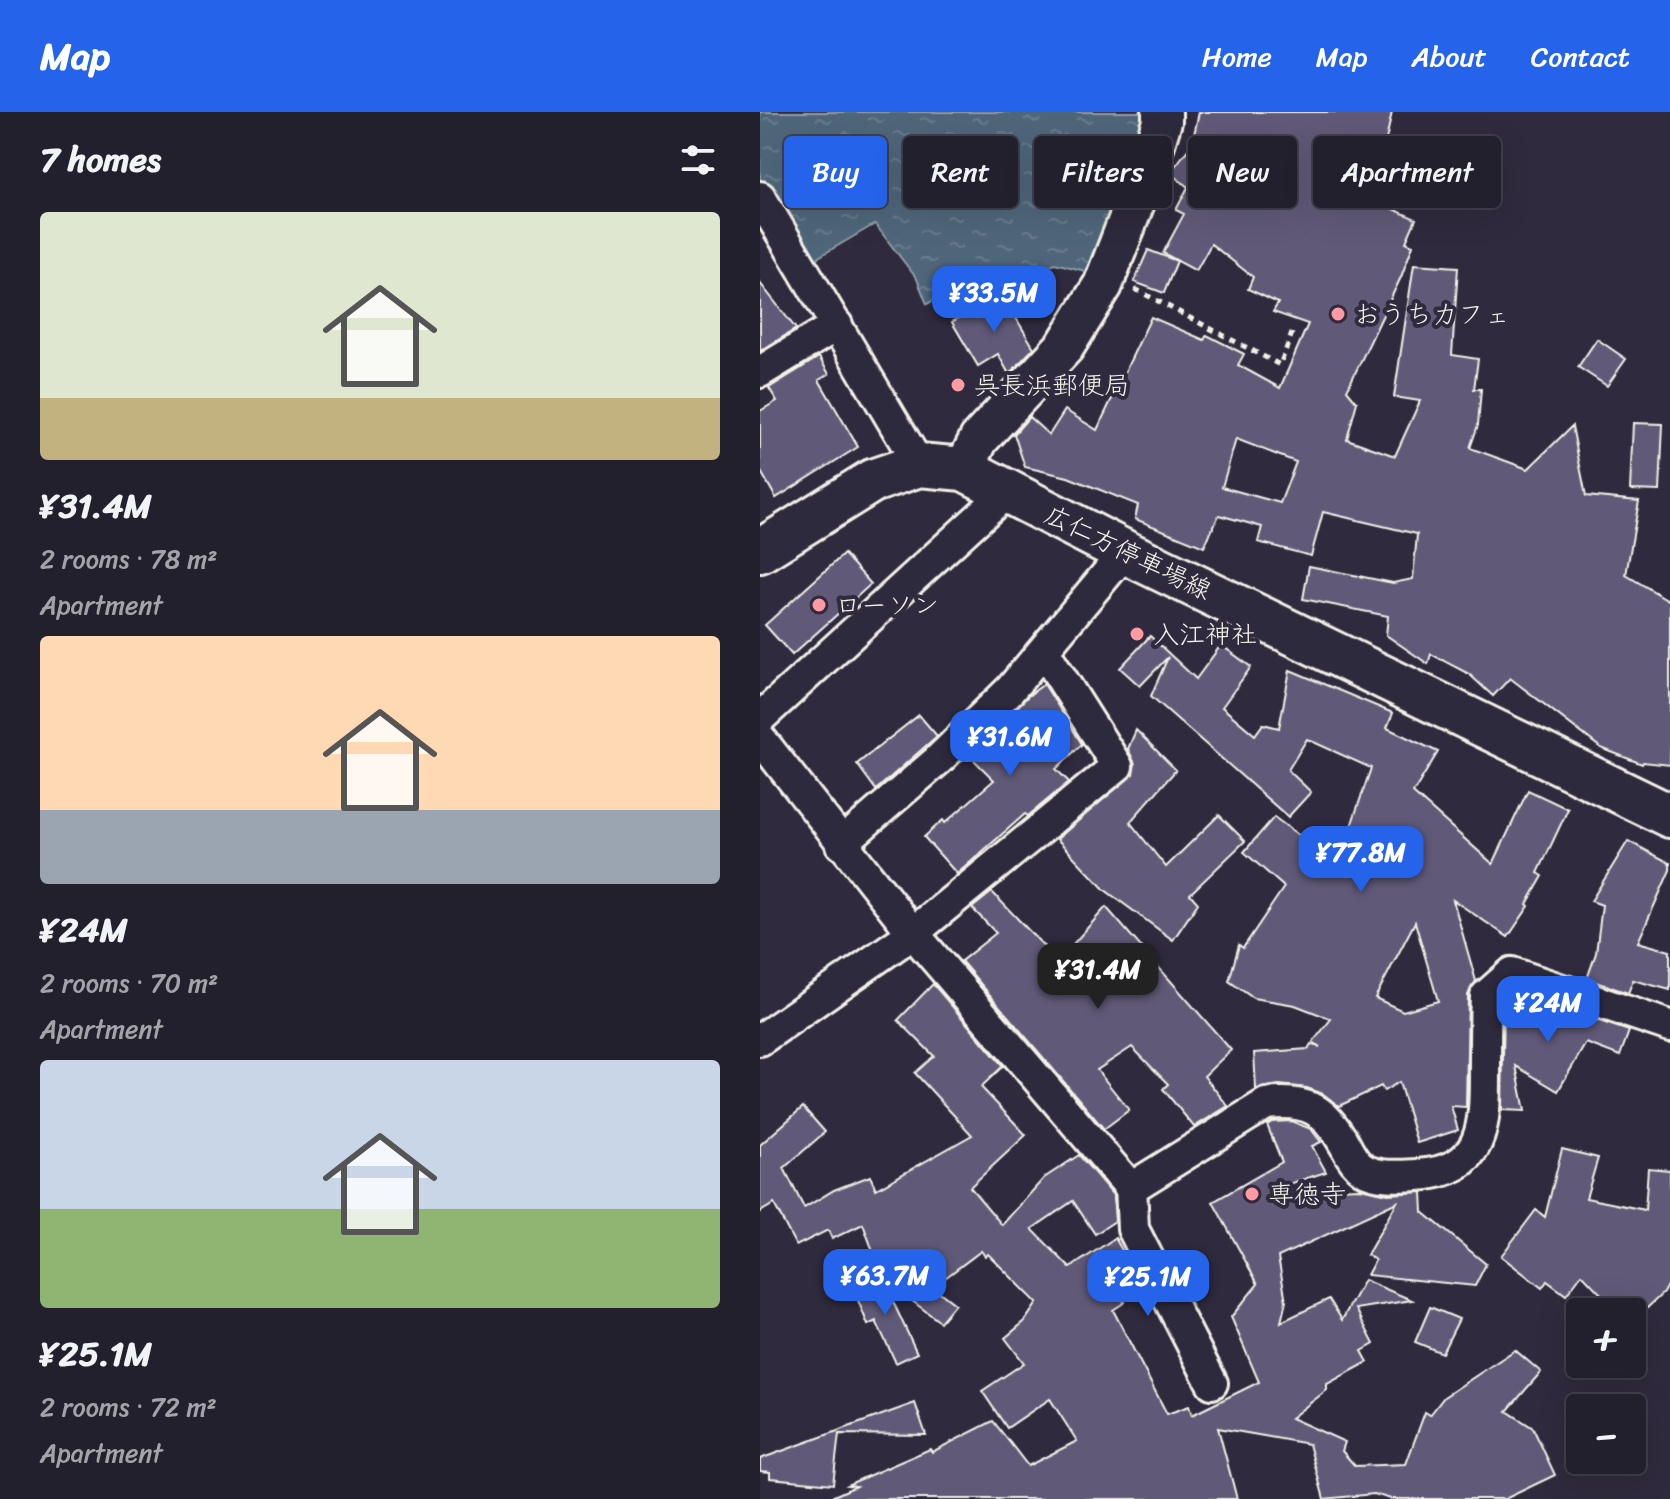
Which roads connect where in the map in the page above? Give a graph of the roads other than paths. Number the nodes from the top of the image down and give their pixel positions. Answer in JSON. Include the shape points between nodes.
{"nodes":[{"id":1,"x":1162,"y":112,"type":"edge"},
{"id":2,"x":763,"y":209,"type":"edge"},
{"id":3,"x":837,"y":325,"type":"junction"},
{"id":4,"x":760,"y":372,"type":"edge"},
{"id":5,"x":919,"y":465,"type":"junction"},
{"id":6,"x":964,"y":469,"type":"junction"},
{"id":7,"x":1007,"y":492,"type":"junction"},
{"id":8,"x":760,"y":551,"type":"edge"},
{"id":9,"x":1125,"y":552,"type":"junction"},
{"id":10,"x":1044,"y":651,"type":"junction"},
{"id":11,"x":760,"y":718,"type":"edge"},
{"id":12,"x":760,"y":738,"type":"edge"},
{"id":13,"x":1670,"y":816,"type":"edge"},
{"id":14,"x":841,"y":844,"type":"junction"},
{"id":15,"x":913,"y":933,"type":"junction"},
{"id":16,"x":1670,"y":1026,"type":"edge"},
{"id":17,"x":760,"y":1040,"type":"edge"},
{"id":18,"x":1131,"y":1186,"type":"junction"},
{"id":19,"x":1212,"y":1383,"type":"dead end"}],
"edges":[{"from":1,"to":6,"type":"street","via":[[1144,179],[1108,274],[1065,346],[979,439]]},
{"from":2,"to":3,"type":"street"},
{"from":3,"to":4,"type":"street"},
{"from":3,"to":5,"type":"street"},
{"from":5,"to":6,"type":"main road","name":"広仁方停車場線"},
{"from":5,"to":8,"type":"main road","name":"広仁方停車場線","via":[[872,481]]},
{"from":6,"to":7,"type":"main road","name":"広仁方停車場線"},
{"from":7,"to":9,"type":"main road","name":"広仁方停車場線"},
{"from":7,"to":11,"type":"street"},
{"from":9,"to":10,"type":"street"},
{"from":9,"to":13,"type":"main road","name":"広仁方停車場線"},
{"from":10,"to":14,"type":"street","via":[[937,761]]},
{"from":10,"to":15,"type":"street","via":[[1117,766]]},
{"from":12,"to":14,"type":"street"},
{"from":14,"to":15,"type":"street"},
{"from":15,"to":17,"type":"street"},
{"from":15,"to":18,"type":"street"},
{"from":16,"to":18,"type":"street","via":[[1512,973],[1486,996],[1486,1110],[1480,1135],[1465,1159],[1437,1174],[1392,1177],[1364,1169],[1318,1110],[1286,1101],[1266,1104]]},
{"from":18,"to":19,"type":"street","via":[[1133,1229]]}]}
